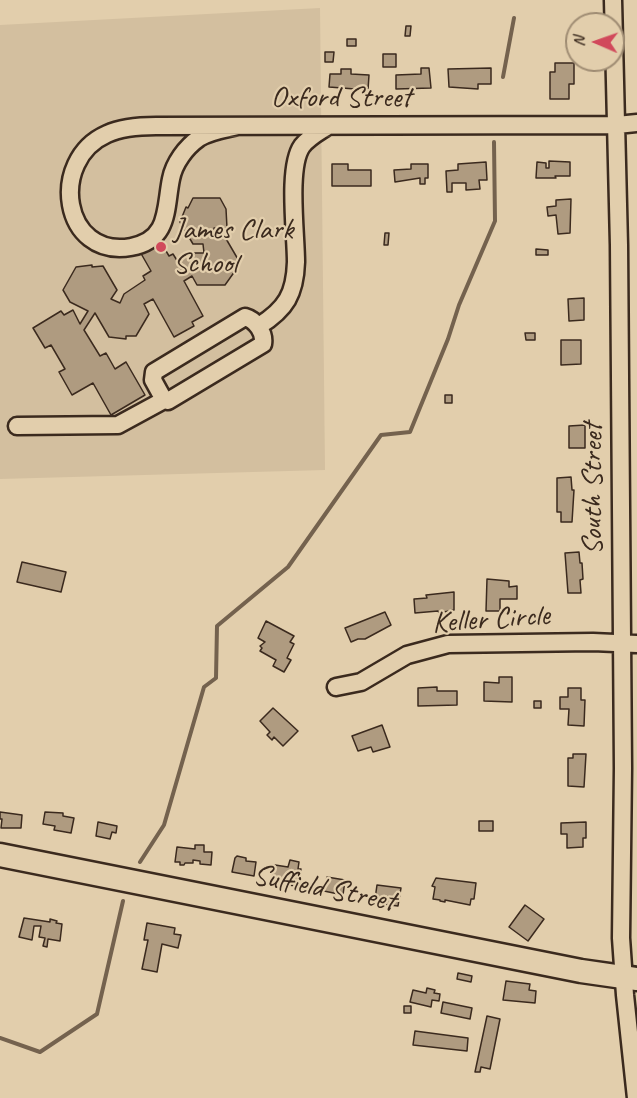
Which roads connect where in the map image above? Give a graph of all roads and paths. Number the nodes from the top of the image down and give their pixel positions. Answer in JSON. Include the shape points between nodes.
{"nodes":[{"id":1,"x":614,"y":0,"type":"edge"},
{"id":2,"x":637,"y":123,"type":"edge"},
{"id":3,"x":617,"y":124,"type":"junction"},
{"id":4,"x":238,"y":126,"type":"junction"},
{"id":5,"x":329,"y":126,"type":"junction"},
{"id":6,"x":259,"y":326,"type":"junction"},
{"id":7,"x":164,"y":400,"type":"junction"},
{"id":8,"x":17,"y":426,"type":"dead end"},
{"id":9,"x":629,"y":643,"type":"edge"},
{"id":10,"x":336,"y":687,"type":"dead end"},
{"id":11,"x":0,"y":855,"type":"edge"},
{"id":12,"x":630,"y":978,"type":"edge"},
{"id":13,"x":636,"y":1098,"type":"edge"}],
"edges":[{"from":1,"to":3,"type":"street","name":"South Street"},
{"from":2,"to":3,"type":"street","name":"Oxford Street"},
{"from":3,"to":5,"type":"street","name":"Oxford Street"},
{"from":3,"to":9,"type":"street","name":"South Street"},
{"from":4,"to":4,"type":"street","name":"Oxford Street","via":[[144,126],[98,139],[78,159],[70,184],[73,212],[79,225],[106,246],[132,247],[150,239],[162,225],[168,210],[171,178],[187,148],[200,137]]},
{"from":4,"to":5,"type":"street","name":"Oxford Street"},
{"from":5,"to":6,"type":"street","via":[[299,150],[295,166],[296,277],[282,308]]},
{"from":6,"to":7,"type":"street","via":[[263,344]]},
{"from":6,"to":7,"type":"street","via":[[245,317],[154,372],[153,380]]},
{"from":7,"to":8,"type":"street","via":[[118,425]]},
{"from":9,"to":10,"type":"street","name":"Keller Circle","via":[[448,644],[407,655],[361,682]]},
{"from":9,"to":12,"type":"street","name":"South Street","via":[[621,938]]},
{"from":11,"to":12,"type":"main road","name":"Suffield Street"},
{"from":12,"to":13,"type":"street","name":"South Street"}]}
